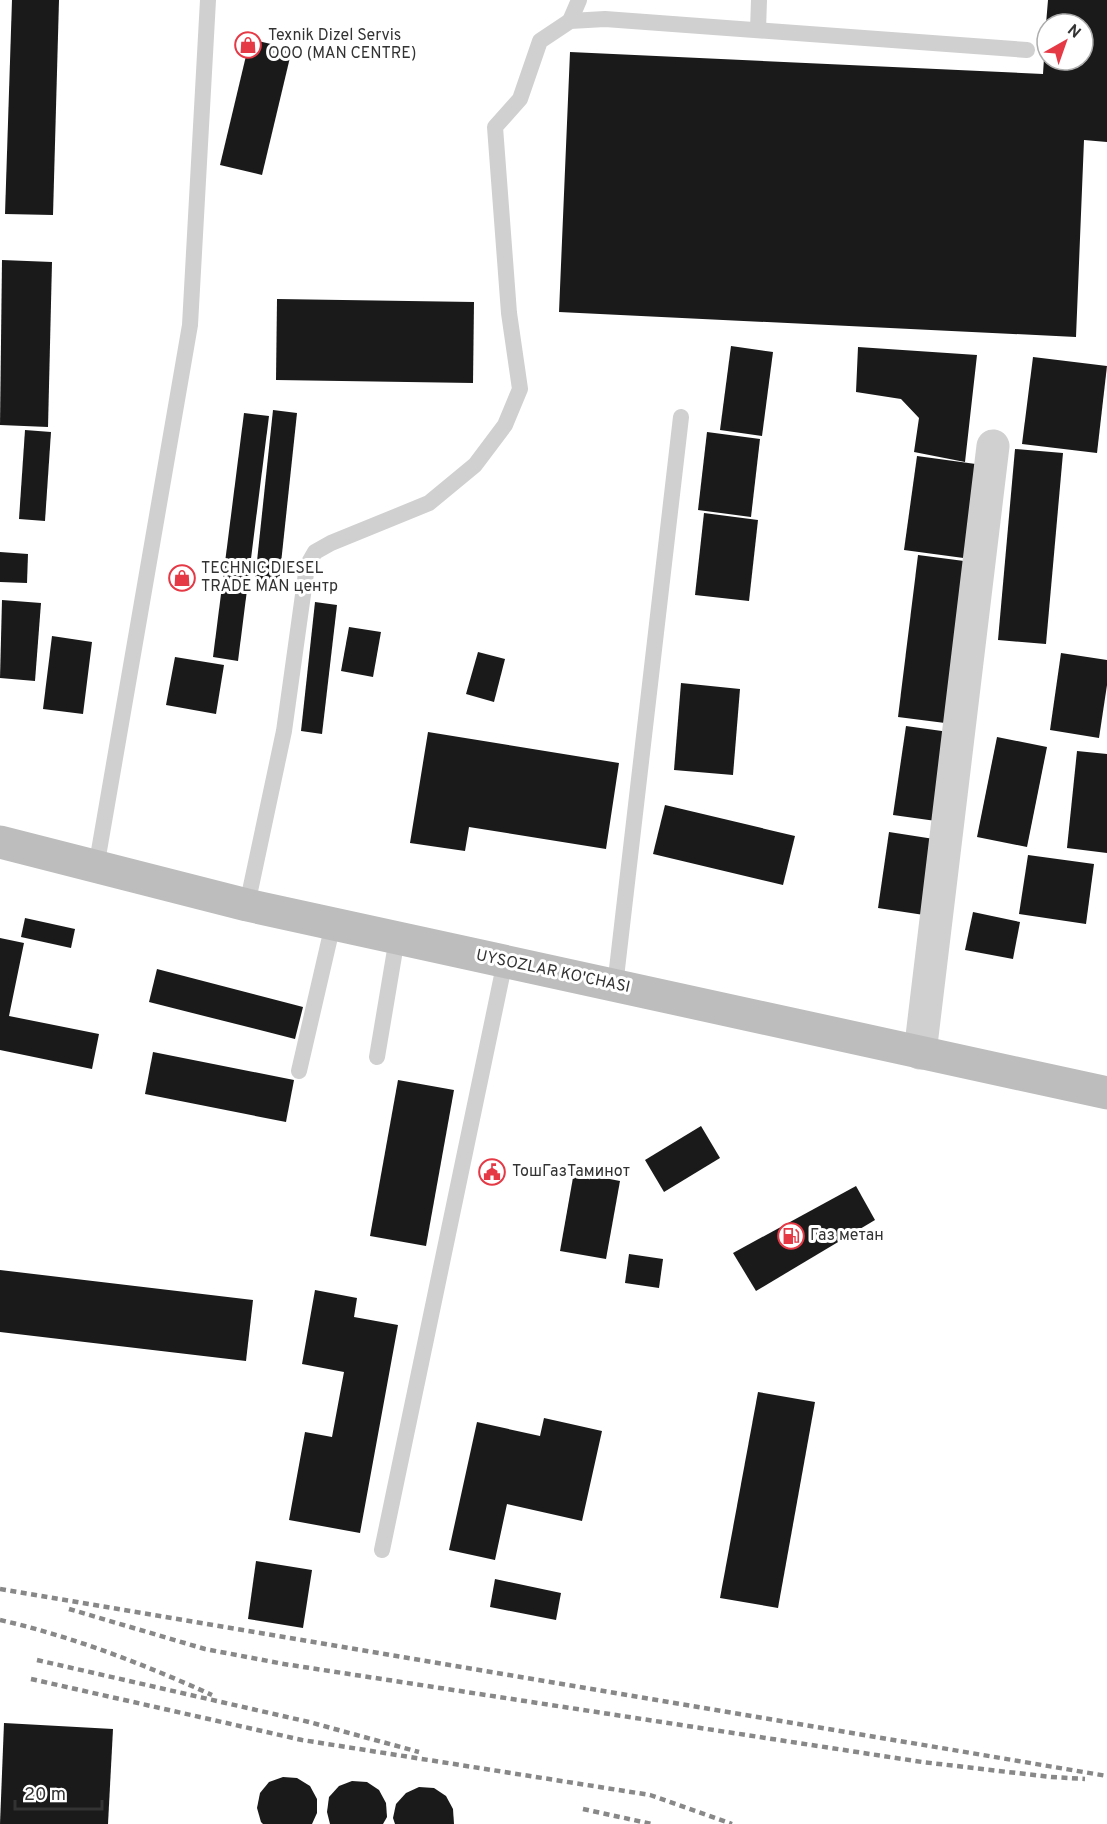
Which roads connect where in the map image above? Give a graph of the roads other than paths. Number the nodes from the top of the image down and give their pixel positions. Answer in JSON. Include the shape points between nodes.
{"nodes":[{"id":1,"x":208,"y":0,"type":"edge"},
{"id":2,"x":579,"y":0,"type":"edge"},
{"id":3,"x":759,"y":0,"type":"edge"},
{"id":4,"x":570,"y":21,"type":"junction"},
{"id":5,"x":758,"y":30,"type":"junction"},
{"id":6,"x":1027,"y":50,"type":"dead end"},
{"id":7,"x":681,"y":417,"type":"dead end"},
{"id":8,"x":993,"y":446,"type":"dead end"},
{"id":9,"x":0,"y":842,"type":"edge"},
{"id":10,"x":96,"y":868,"type":"junction"},
{"id":11,"x":247,"y":905,"type":"junction"},
{"id":12,"x":333,"y":924,"type":"junction"},
{"id":13,"x":397,"y":938,"type":"junction"},
{"id":14,"x":505,"y":961,"type":"junction"},
{"id":15,"x":615,"y":986,"type":"junction"},
{"id":16,"x":920,"y":1053,"type":"junction"},
{"id":17,"x":377,"y":1057,"type":"dead end"},
{"id":18,"x":299,"y":1071,"type":"dead end"},
{"id":19,"x":1107,"y":1094,"type":"edge"},
{"id":20,"x":382,"y":1550,"type":"dead end"}],
"edges":[{"from":1,"to":10,"type":"lane","via":[[190,325]]},
{"from":2,"to":4,"type":"lane"},
{"from":3,"to":5,"type":"lane"},
{"from":4,"to":5,"type":"lane","via":[[605,19]]},
{"from":4,"to":11,"type":"lane","via":[[540,41],[520,99],[495,127],[509,313],[520,389],[505,425],[475,465],[429,503],[331,543],[315,552],[307,566],[284,731]]},
{"from":5,"to":6,"type":"lane"},
{"from":7,"to":15,"type":"lane"},
{"from":8,"to":16,"type":"street"},
{"from":9,"to":10,"type":"main road","name":"UYSOZLAR KO'CHASI"},
{"from":10,"to":11,"type":"main road","name":"UYSOZLAR KO'CHASI"},
{"from":11,"to":12,"type":"main road","name":"UYSOZLAR KO'CHASI"},
{"from":12,"to":13,"type":"main road","name":"UYSOZLAR KO'CHASI"},
{"from":12,"to":18,"type":"lane"},
{"from":13,"to":14,"type":"main road","name":"UYSOZLAR KO'CHASI"},
{"from":13,"to":17,"type":"lane"},
{"from":14,"to":15,"type":"main road","name":"UYSOZLAR KO'CHASI"},
{"from":14,"to":20,"type":"lane"},
{"from":15,"to":16,"type":"main road","name":"UYSOZLAR KO'CHASI"},
{"from":16,"to":19,"type":"main road","name":"UYSOZLAR KO'CHASI"}]}
